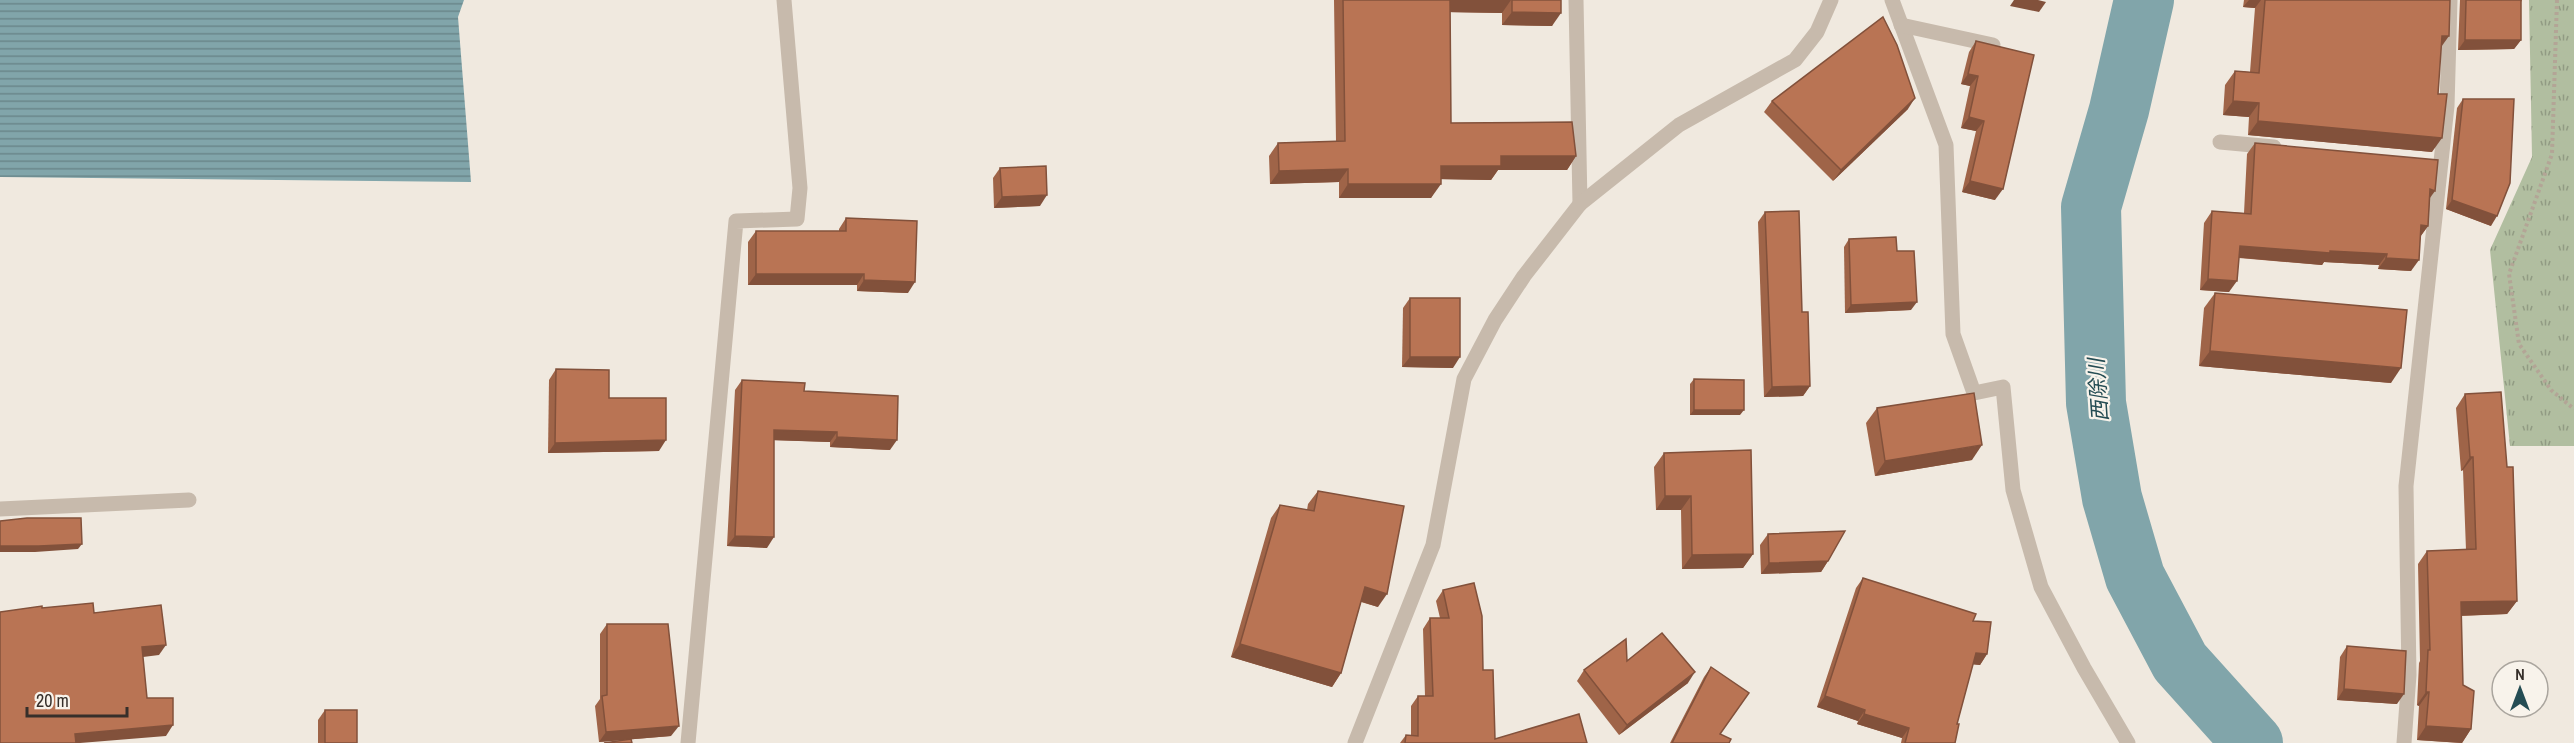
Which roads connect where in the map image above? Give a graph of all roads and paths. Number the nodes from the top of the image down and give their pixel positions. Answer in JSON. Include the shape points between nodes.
{"nodes":[{"id":1,"x":784,"y":0,"type":"edge"},
{"id":2,"x":1576,"y":0,"type":"edge"},
{"id":3,"x":1831,"y":0,"type":"edge"},
{"id":4,"x":1892,"y":0,"type":"edge"},
{"id":5,"x":2450,"y":0,"type":"edge"},
{"id":6,"x":2557,"y":0,"type":"edge"},
{"id":7,"x":1901,"y":25,"type":"junction"},
{"id":8,"x":1999,"y":47,"type":"edge"},
{"id":9,"x":2220,"y":142,"type":"dead end"},
{"id":10,"x":2290,"y":149,"type":"edge"},
{"id":11,"x":1580,"y":204,"type":"junction"},
{"id":12,"x":2574,"y":409,"type":"edge"},
{"id":13,"x":189,"y":500,"type":"dead end"},
{"id":14,"x":0,"y":509,"type":"edge"},
{"id":15,"x":688,"y":743,"type":"edge"},
{"id":16,"x":1355,"y":743,"type":"edge"},
{"id":17,"x":2128,"y":743,"type":"edge"},
{"id":18,"x":2404,"y":743,"type":"edge"}],
"edges":[{"from":1,"to":15,"type":"street","via":[[800,188],[797,219],[736,220]]},
{"from":2,"to":11,"type":"street"},
{"from":3,"to":11,"type":"street","via":[[1816,32],[1795,60],[1679,125]]},
{"from":4,"to":7,"type":"street"},
{"from":5,"to":18,"type":"street","via":[[2447,106],[2435,163],[2406,486],[2409,675]]},
{"from":6,"to":12,"type":"path","via":[[2552,154],[2509,274],[2519,345],[2552,390]]},
{"from":7,"to":8,"type":"street"},
{"from":7,"to":17,"type":"street","via":[[1946,145],[1953,334],[1974,393],[2003,387],[2013,490],[2041,587]]},
{"from":9,"to":10,"type":"street"},
{"from":11,"to":16,"type":"street","via":[[1524,276],[1464,379],[1433,545]]},
{"from":13,"to":14,"type":"street"}]}
